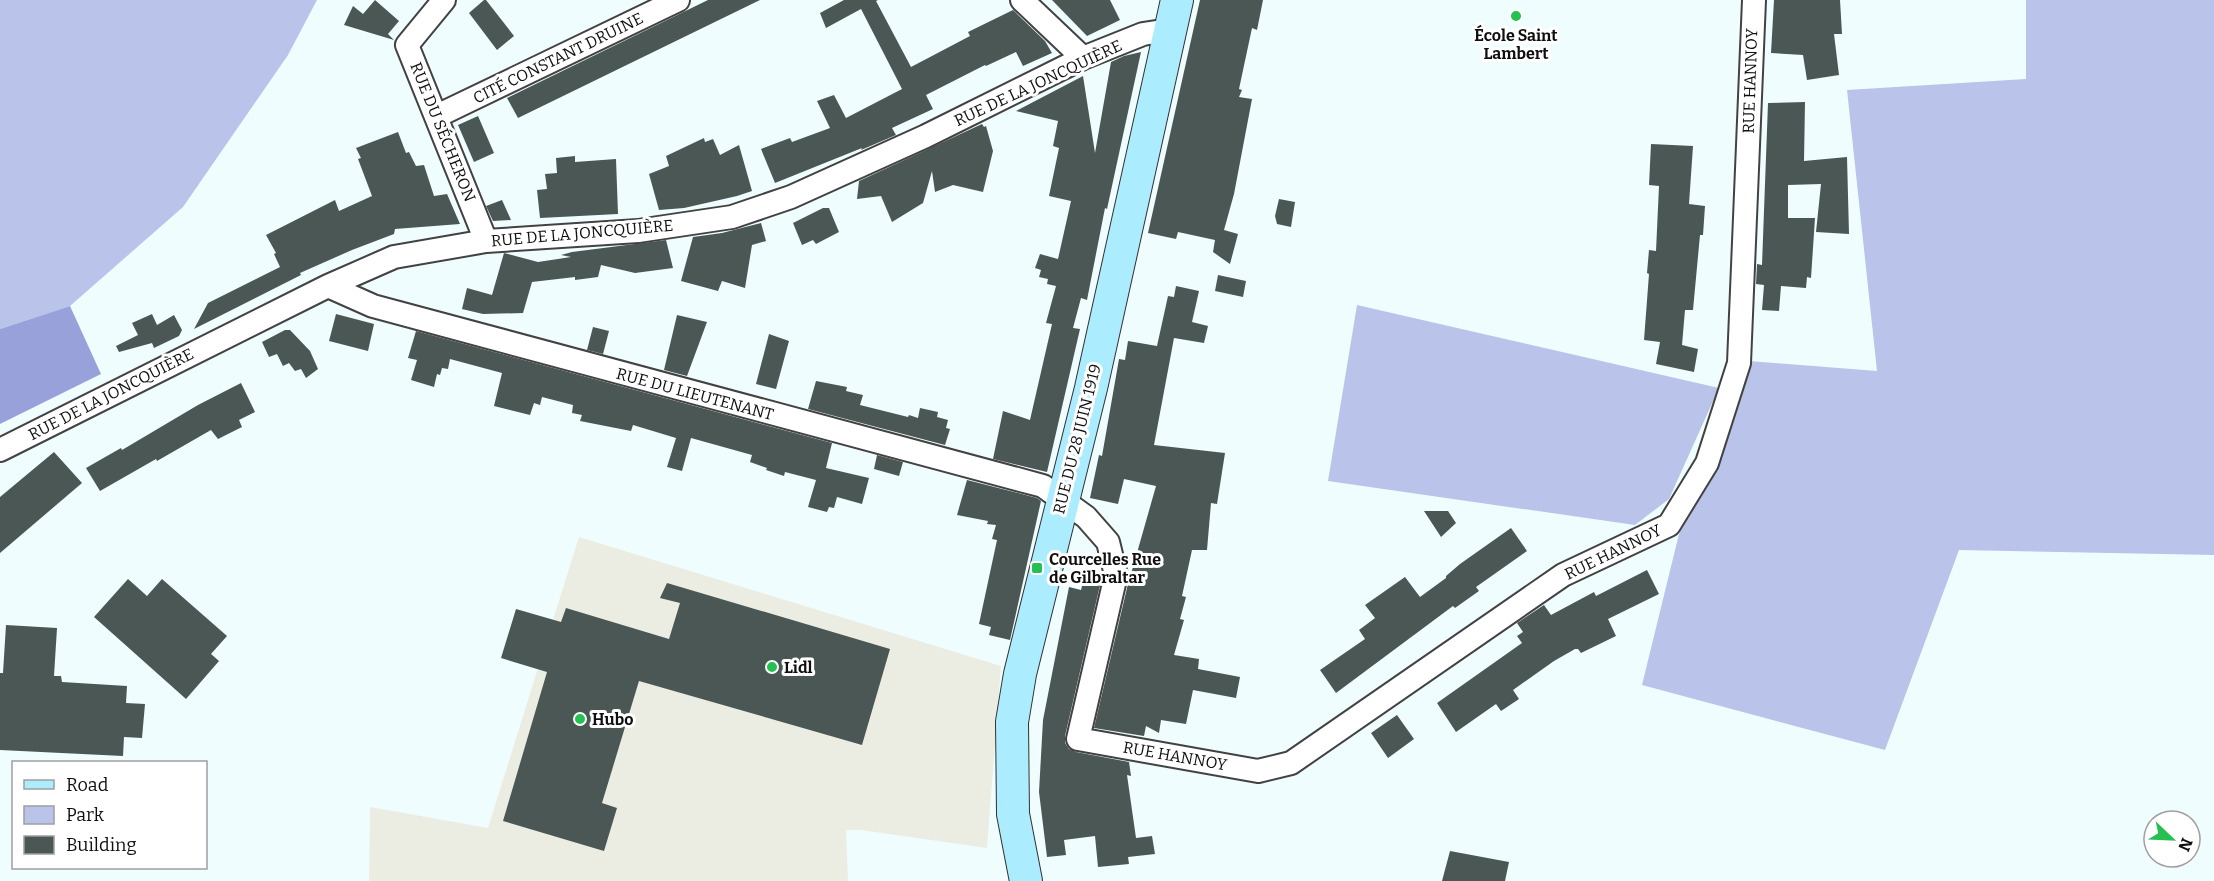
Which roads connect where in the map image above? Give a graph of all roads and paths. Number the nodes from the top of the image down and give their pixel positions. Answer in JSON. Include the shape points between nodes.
{"nodes":[{"id":1,"x":444,"y":0,"type":"edge"},
{"id":2,"x":678,"y":0,"type":"edge"},
{"id":3,"x":1022,"y":0,"type":"edge"},
{"id":4,"x":1177,"y":0,"type":"edge"},
{"id":5,"x":1754,"y":0,"type":"edge"},
{"id":6,"x":1169,"y":30,"type":"junction"},
{"id":7,"x":1083,"y":58,"type":"junction"},
{"id":8,"x":437,"y":116,"type":"junction"},
{"id":9,"x":486,"y":241,"type":"junction"},
{"id":10,"x":328,"y":286,"type":"junction"},
{"id":11,"x":0,"y":450,"type":"edge"},
{"id":12,"x":1063,"y":499,"type":"junction"},
{"id":13,"x":1078,"y":739,"type":"joint"},
{"id":14,"x":1026,"y":881,"type":"edge"}],
"edges":[{"from":1,"to":8,"type":"street","name":"RUE DU SÉCHERON","via":[[407,45]]},
{"from":2,"to":8,"type":"street","name":"CITÉ CONSTANT DRUINE"},
{"from":3,"to":7,"type":"street"},
{"from":4,"to":6,"type":"main road","name":"RUE DU 28 JUIN 1919"},
{"from":5,"to":13,"type":"street","name":"RUE HANNOY","via":[[1739,363],[1707,463],[1669,525],[1563,575],[1291,763],[1258,771]]},
{"from":6,"to":7,"type":"street","name":"RUE DE LA JONCQUIÈRE","via":[[1143,34]]},
{"from":6,"to":12,"type":"main road","name":"RUE DU 28 JUIN 1919"},
{"from":7,"to":9,"type":"street","name":"RUE DE LA JONCQUIÈRE","via":[[926,136],[791,197],[732,218],[638,231]]},
{"from":8,"to":9,"type":"street","name":"RUE DU SÉCHERON"},
{"from":9,"to":10,"type":"street","name":"RUE DE LA JONCQUIÈRE","via":[[394,257]]},
{"from":10,"to":11,"type":"street","name":"RUE DE LA JONCQUIÈRE"},
{"from":10,"to":12,"type":"street","name":"RUE DU LIEUTENANT","via":[[373,306],[536,352],[1043,486]]},
{"from":12,"to":13,"type":"street","name":"RUE DU LIEUTENANT","via":[[1108,542],[1116,575]]},
{"from":12,"to":14,"type":"main road","name":"RUE DU 28 JUIN 1919","via":[[1012,722],[1013,814]]}]}
